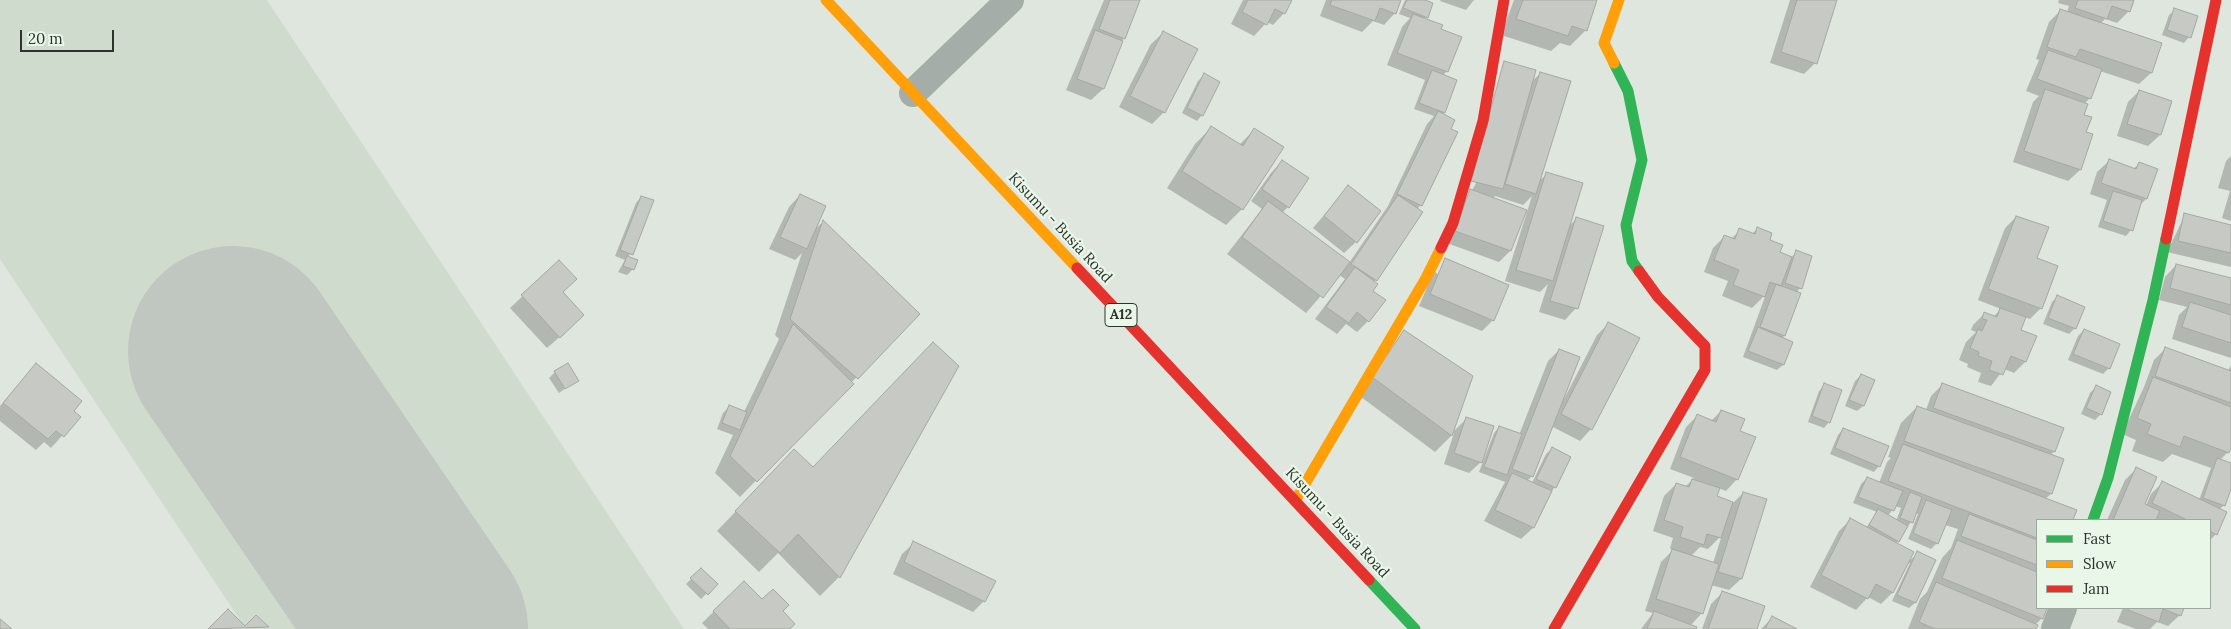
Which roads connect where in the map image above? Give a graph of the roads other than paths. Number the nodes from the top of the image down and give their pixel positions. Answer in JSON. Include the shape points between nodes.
{"nodes":[{"id":1,"x":826,"y":0,"type":"edge"},
{"id":2,"x":1010,"y":0,"type":"edge"},
{"id":3,"x":1504,"y":0,"type":"edge"},
{"id":4,"x":1619,"y":0,"type":"edge"},
{"id":5,"x":2216,"y":0,"type":"edge"},
{"id":6,"x":913,"y":93,"type":"junction"},
{"id":7,"x":1295,"y":501,"type":"junction"},
{"id":8,"x":2093,"y":519,"type":"edge"},
{"id":9,"x":2063,"y":609,"type":"edge"},
{"id":10,"x":1415,"y":629,"type":"edge"},
{"id":11,"x":1554,"y":629,"type":"edge"},
{"id":12,"x":2056,"y":629,"type":"edge"}],
"edges":[{"from":1,"to":6,"type":"main road","name":"Kisumu - Busia Road","number":"A12"},
{"from":2,"to":6,"type":"street"},
{"from":3,"to":7,"type":"main road","via":[[1482,121],[1453,223],[1426,278]]},
{"from":4,"to":11,"type":"main road","via":[[1604,43],[1628,92],[1642,160],[1626,225],[1632,261],[1658,297],[1706,346],[1705,370]]},
{"from":5,"to":8,"type":"main road","via":[[2153,300],[2108,478]]},
{"from":6,"to":7,"type":"main road","name":"Kisumu - Busia Road","number":"A12"},
{"from":7,"to":10,"type":"main road","name":"Kisumu - Busia Road","number":"A12"},
{"from":9,"to":12,"type":"street"}]}
